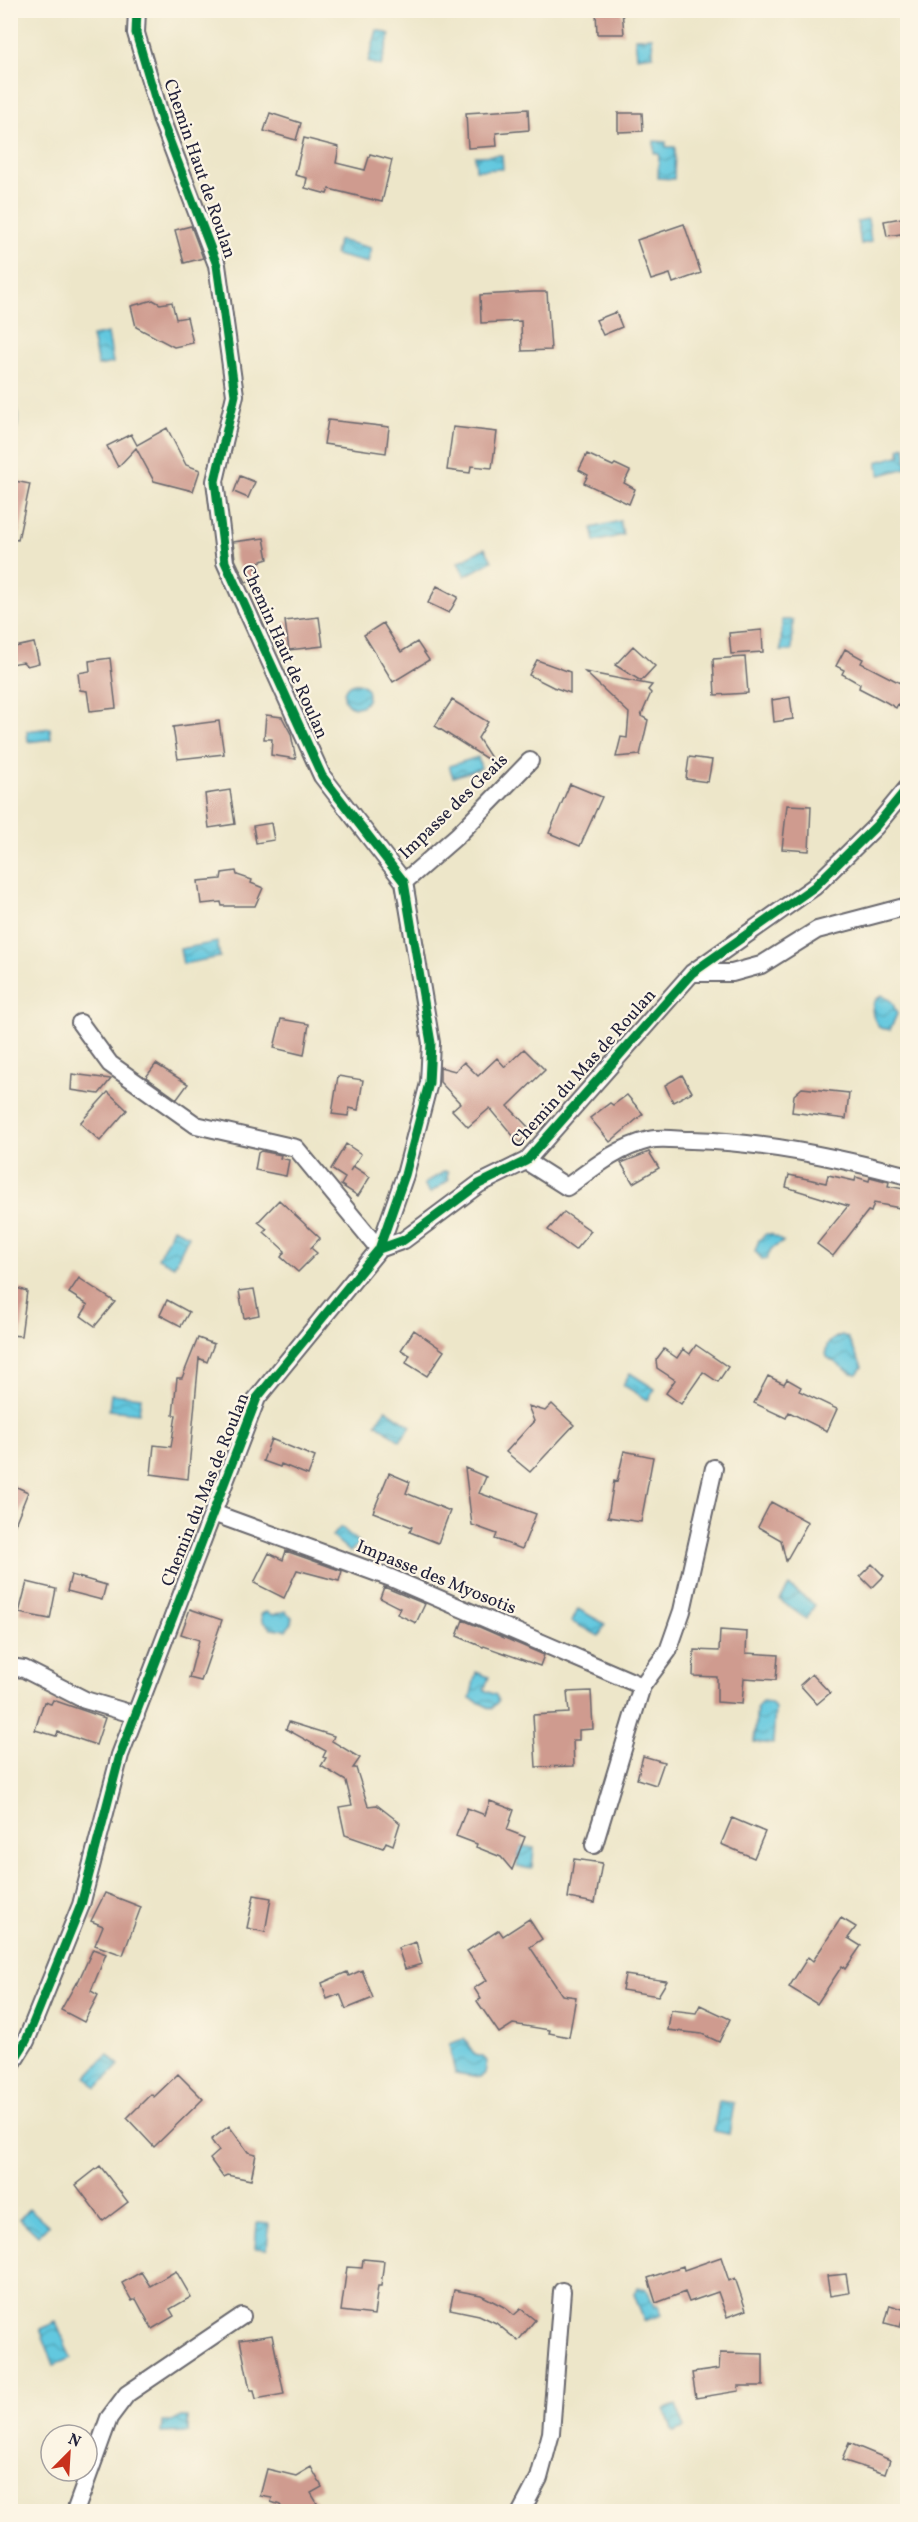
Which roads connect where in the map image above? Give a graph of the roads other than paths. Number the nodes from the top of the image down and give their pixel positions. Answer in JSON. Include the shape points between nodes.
{"nodes":[{"id":1,"x":137,"y":10,"type":"edge"},
{"id":2,"x":530,"y":761,"type":"dead end"},
{"id":3,"x":908,"y":787,"type":"edge"},
{"id":4,"x":404,"y":882,"type":"junction"},
{"id":5,"x":908,"y":906,"type":"edge"},
{"id":6,"x":692,"y":974,"type":"junction"},
{"id":7,"x":80,"y":1023,"type":"dead end"},
{"id":8,"x":526,"y":1161,"type":"junction"},
{"id":9,"x":908,"y":1176,"type":"edge"},
{"id":10,"x":379,"y":1249,"type":"junction"},
{"id":11,"x":714,"y":1468,"type":"dead end"},
{"id":12,"x":213,"y":1513,"type":"junction"},
{"id":13,"x":10,"y":1666,"type":"edge"},
{"id":14,"x":642,"y":1686,"type":"junction"},
{"id":15,"x":135,"y":1715,"type":"junction"},
{"id":16,"x":594,"y":1845,"type":"dead end"},
{"id":17,"x":10,"y":2067,"type":"edge"},
{"id":18,"x":562,"y":2292,"type":"dead end"},
{"id":19,"x":242,"y":2316,"type":"dead end"},
{"id":20,"x":75,"y":2511,"type":"edge"},
{"id":21,"x":521,"y":2511,"type":"edge"}],
"edges":[{"from":1,"to":4,"type":"street","name":"Chemin Haut de Roulan","via":[[136,33],[162,121],[217,265],[235,394],[215,481],[225,562],[322,777]]},
{"from":2,"to":4,"type":"street","name":"Impasse des Geais","via":[[458,835]]},
{"from":3,"to":6,"type":"street","name":"Chemin du Mas de Roulan","via":[[876,826],[814,887]]},
{"from":4,"to":10,"type":"street","name":"Chemin Haut de Roulan","via":[[431,1043],[429,1083],[405,1175]]},
{"from":5,"to":6,"type":"street","via":[[817,930],[761,965],[732,973]]},
{"from":6,"to":8,"type":"street","name":"Chemin du Mas de Roulan"},
{"from":7,"to":10,"type":"street","via":[[110,1064],[196,1125],[296,1148]]},
{"from":8,"to":9,"type":"street","via":[[567,1187],[613,1153],[651,1139],[708,1140],[783,1148]]},
{"from":8,"to":10,"type":"street","name":"Chemin du Mas de Roulan","via":[[479,1185],[404,1240]]},
{"from":10,"to":12,"type":"street","name":"Chemin du Mas de Roulan","via":[[257,1398]]},
{"from":11,"to":14,"type":"street","via":[[682,1611],[668,1651]]},
{"from":12,"to":14,"type":"street","name":"Impasse des Myosotis","via":[[391,1578]]},
{"from":12,"to":15,"type":"street","name":"Chemin du Mas de Roulan"},
{"from":13,"to":15,"type":"street","via":[[24,1669],[85,1700]]},
{"from":14,"to":16,"type":"street"},
{"from":15,"to":17,"type":"street","name":"Chemin du Mas de Roulan","via":[[120,1755],[81,1905],[26,2041]]},
{"from":18,"to":21,"type":"street","via":[[551,2433],[539,2478]]},
{"from":19,"to":20,"type":"street","via":[[116,2406]]}]}
